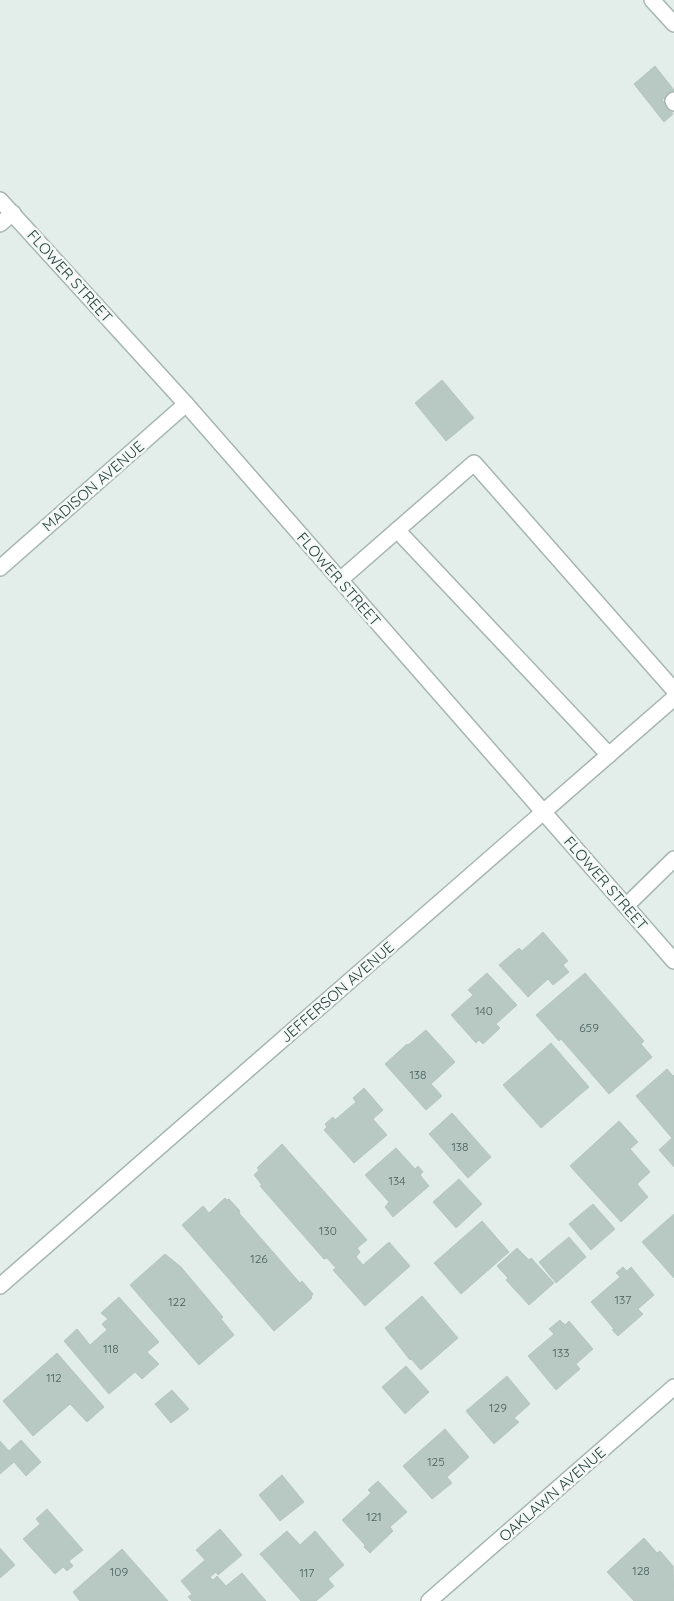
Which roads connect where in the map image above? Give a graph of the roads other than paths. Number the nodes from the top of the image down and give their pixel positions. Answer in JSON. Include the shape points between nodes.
{"nodes":[{"id":1,"x":652,"y":0,"type":"edge"},
{"id":2,"x":674,"y":24,"type":"edge"},
{"id":3,"x":0,"y":200,"type":"edge"},
{"id":4,"x":12,"y":213,"type":"junction"},
{"id":5,"x":0,"y":224,"type":"edge"},
{"id":6,"x":186,"y":404,"type":"junction"},
{"id":7,"x":397,"y":530,"type":"junction"},
{"id":8,"x":0,"y":568,"type":"edge"},
{"id":9,"x":340,"y":580,"type":"junction"},
{"id":10,"x":674,"y":690,"type":"edge"},
{"id":11,"x":674,"y":698,"type":"edge"},
{"id":12,"x":609,"y":755,"type":"junction"},
{"id":13,"x":543,"y":812,"type":"junction"},
{"id":14,"x":674,"y":859,"type":"edge"},
{"id":15,"x":626,"y":906,"type":"junction"},
{"id":16,"x":674,"y":961,"type":"edge"},
{"id":17,"x":0,"y":1286,"type":"edge"},
{"id":18,"x":674,"y":1387,"type":"edge"},
{"id":19,"x":429,"y":1601,"type":"edge"}],
"edges":[{"from":1,"to":2,"type":"street"},
{"from":3,"to":4,"type":"street","name":"FLOWER STREET"},
{"from":4,"to":5,"type":"street"},
{"from":4,"to":6,"type":"street","name":"FLOWER STREET"},
{"from":6,"to":8,"type":"street","name":"MADISON AVENUE"},
{"from":6,"to":9,"type":"street","name":"FLOWER STREET"},
{"from":7,"to":9,"type":"street"},
{"from":7,"to":10,"type":"street","via":[[474,463]]},
{"from":7,"to":12,"type":"street"},
{"from":9,"to":13,"type":"street","name":"FLOWER STREET"},
{"from":11,"to":12,"type":"street","name":"JEFFERSON AVENUE"},
{"from":12,"to":13,"type":"street","name":"JEFFERSON AVENUE"},
{"from":13,"to":15,"type":"street","name":"FLOWER STREET"},
{"from":13,"to":17,"type":"street","name":"JEFFERSON AVENUE"},
{"from":14,"to":15,"type":"street"},
{"from":15,"to":16,"type":"street","name":"FLOWER STREET"},
{"from":18,"to":19,"type":"street","name":"OAKLAWN AVENUE"}]}
